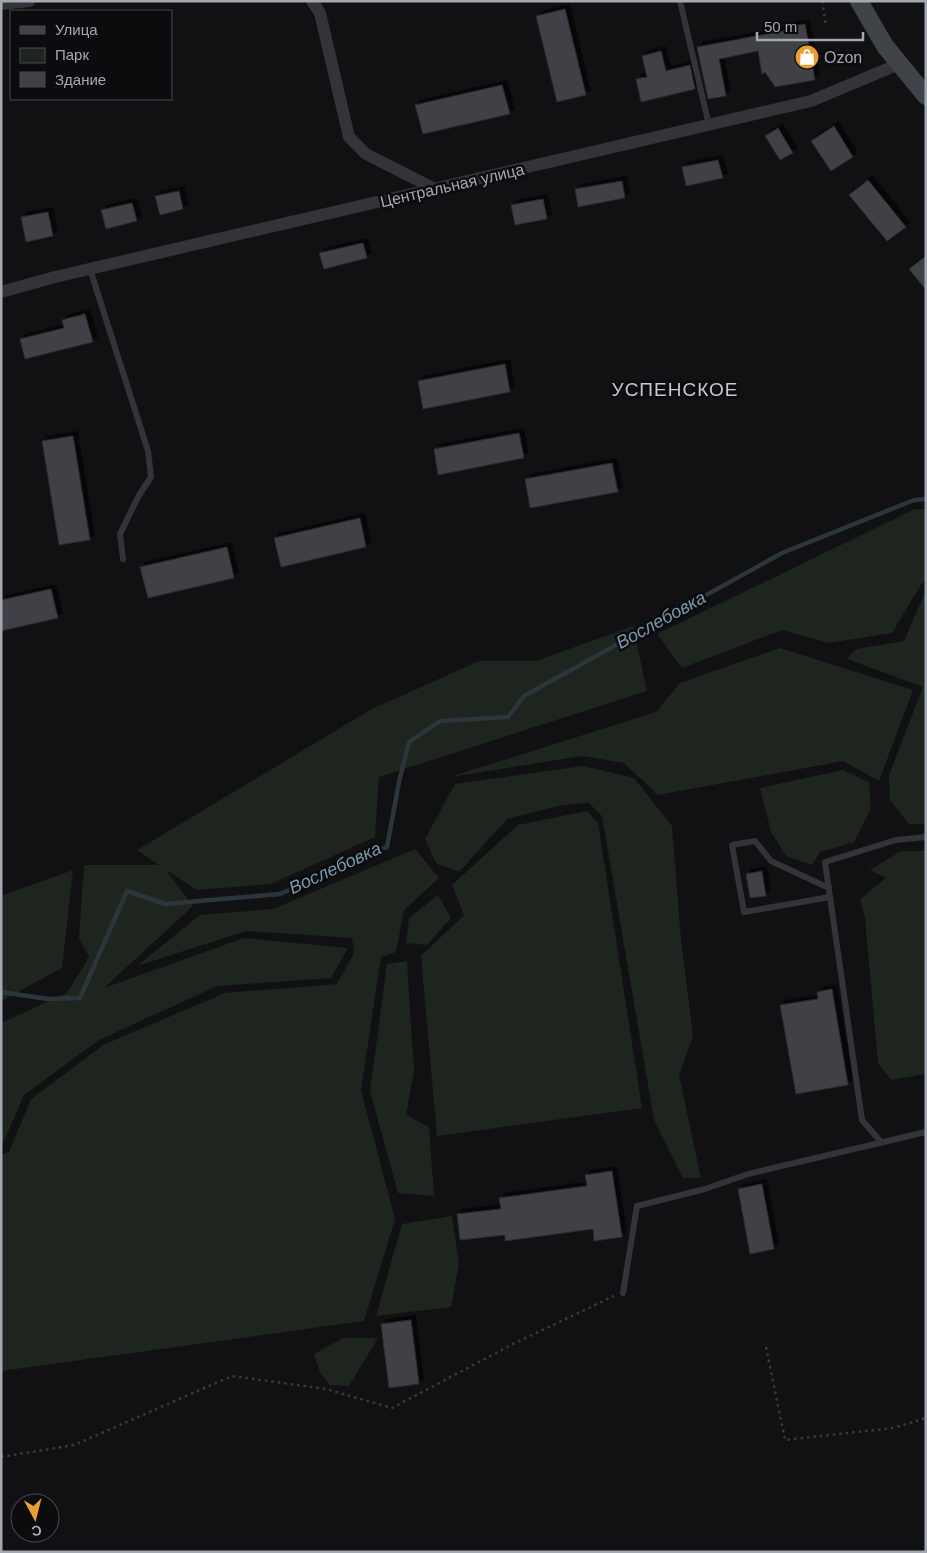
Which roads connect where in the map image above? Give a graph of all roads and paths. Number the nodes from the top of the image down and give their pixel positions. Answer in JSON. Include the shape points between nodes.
{"nodes":[{"id":1,"x":29,"y":1,"type":"edge"},
{"id":2,"x":312,"y":1,"type":"edge"},
{"id":3,"x":680,"y":1,"type":"edge"},
{"id":4,"x":822,"y":1,"type":"edge"},
{"id":5,"x":859,"y":1,"type":"edge"},
{"id":6,"x":1,"y":4,"type":"edge"},
{"id":7,"x":826,"y":25,"type":"dead end"},
{"id":8,"x":899,"y":64,"type":"junction"},
{"id":9,"x":926,"y":96,"type":"edge"},
{"id":10,"x":709,"y":125,"type":"junction"},
{"id":11,"x":435,"y":189,"type":"junction"},
{"id":12,"x":90,"y":269,"type":"junction"},
{"id":13,"x":1,"y":292,"type":"edge"},
{"id":14,"x":123,"y":559,"type":"dead end"},
{"id":15,"x":926,"y":837,"type":"edge"},
{"id":16,"x":828,"y":888,"type":"junction"},
{"id":17,"x":830,"y":897,"type":"junction"},
{"id":18,"x":926,"y":1132,"type":"edge"},
{"id":19,"x":882,"y":1142,"type":"junction"},
{"id":20,"x":623,"y":1293,"type":"joint"},
{"id":21,"x":766,"y":1347,"type":"dead end"},
{"id":22,"x":926,"y":1418,"type":"edge"},
{"id":23,"x":1,"y":1457,"type":"edge"}],
"edges":[{"from":1,"to":6,"type":"street"},
{"from":2,"to":11,"type":"street","via":[[320,13],[348,138],[366,154]]},
{"from":3,"to":10,"type":"lane"},
{"from":4,"to":7,"type":"path"},
{"from":5,"to":8,"type":"main road","via":[[884,46]]},
{"from":8,"to":9,"type":"main road"},
{"from":8,"to":10,"type":"street","name":"Центральная улица","via":[[812,101]]},
{"from":10,"to":11,"type":"street","name":"Центральная улица"},
{"from":11,"to":12,"type":"street","name":"Центральная улица"},
{"from":12,"to":13,"type":"street","name":"Центральная улица"},
{"from":12,"to":14,"type":"lane","via":[[148,451],[151,477],[120,534]]},
{"from":15,"to":16,"type":"lane","via":[[896,840],[825,862]]},
{"from":16,"to":17,"type":"lane"},
{"from":16,"to":17,"type":"lane","via":[[771,861],[755,841],[732,845],[744,912]]},
{"from":17,"to":19,"type":"lane","via":[[862,1120]]},
{"from":18,"to":19,"type":"lane"},
{"from":19,"to":20,"type":"lane","via":[[748,1174],[705,1189],[637,1206]]},
{"from":20,"to":23,"type":"path","via":[[513,1344],[392,1408],[326,1388],[232,1376],[74,1445]]},
{"from":21,"to":22,"type":"path","via":[[785,1440],[893,1428]]}]}
